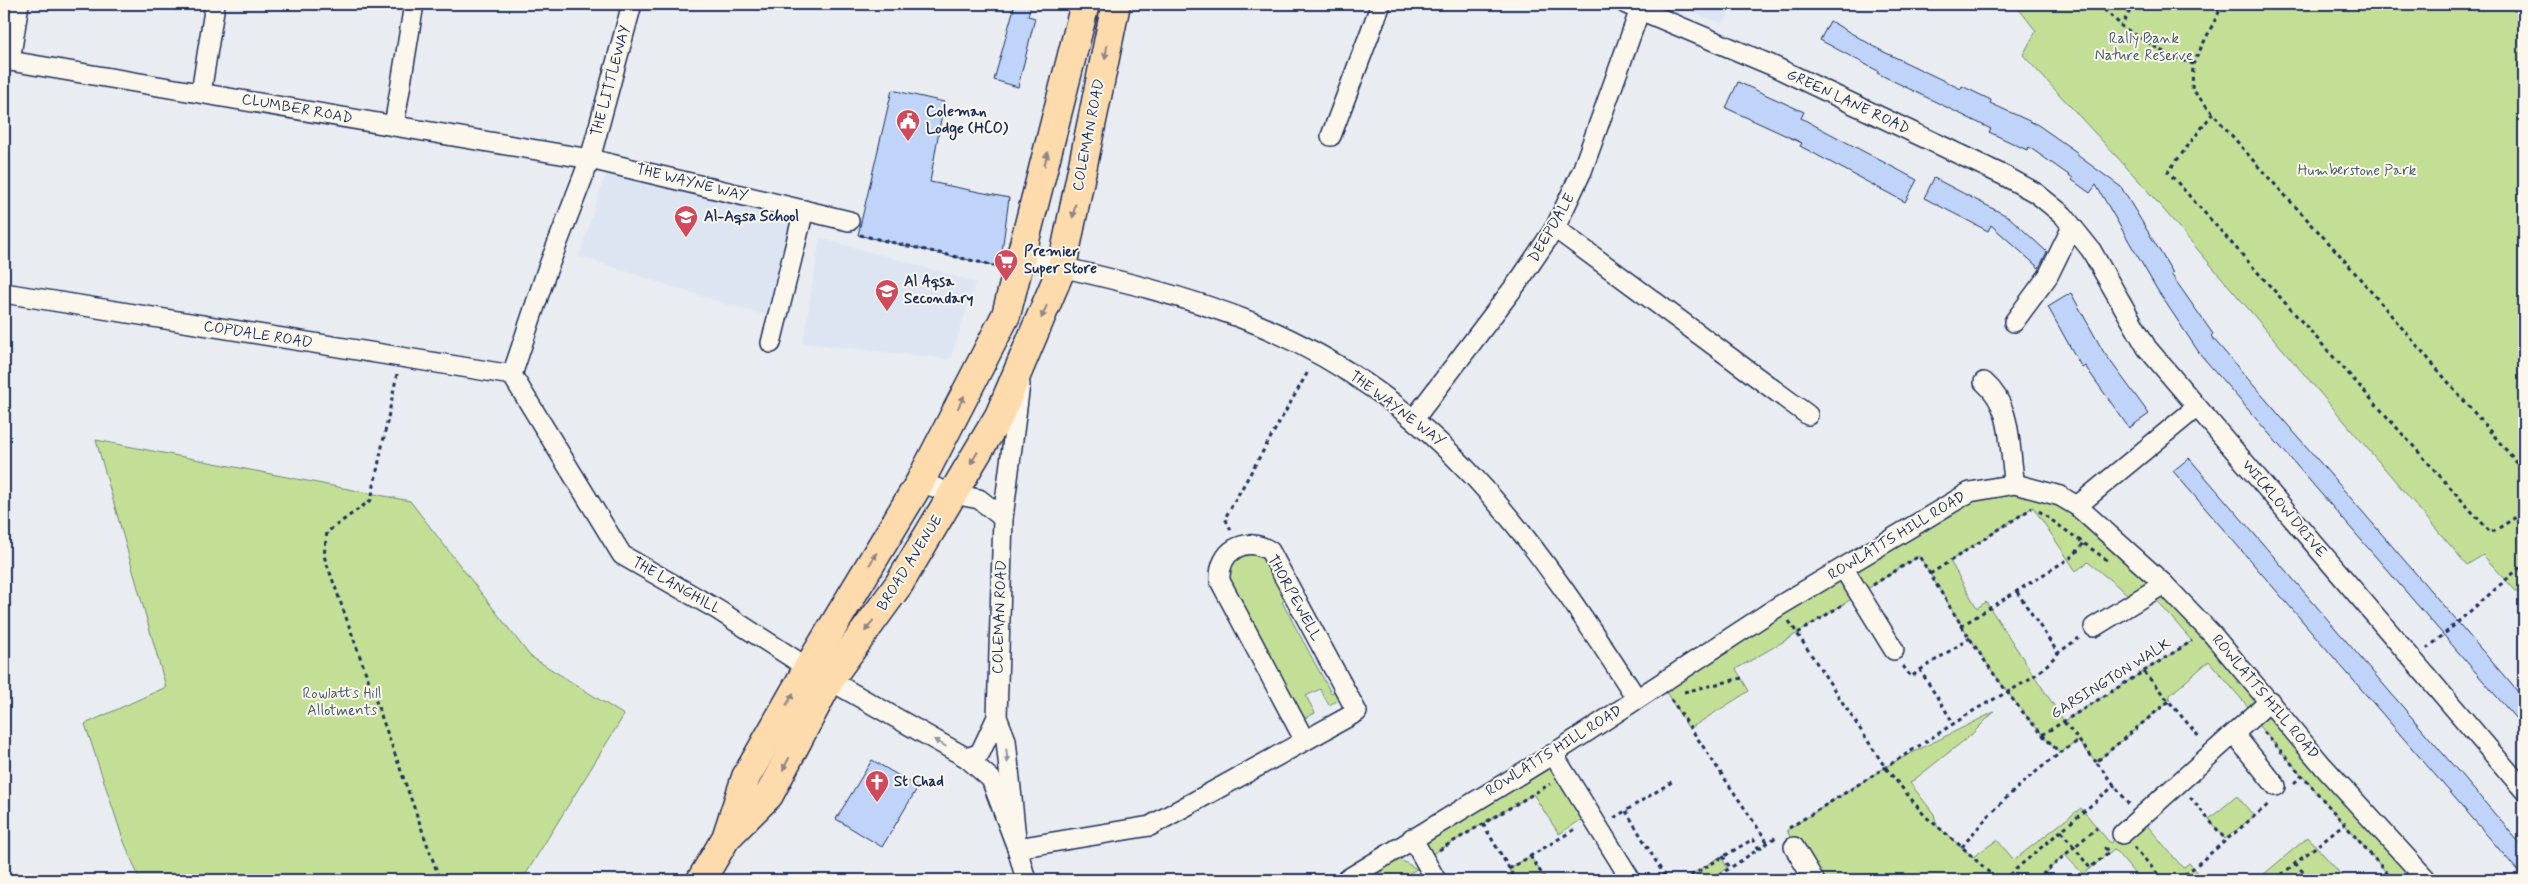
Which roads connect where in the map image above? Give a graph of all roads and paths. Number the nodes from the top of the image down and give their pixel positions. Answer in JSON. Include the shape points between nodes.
{"nodes":[{"id":1,"x":19,"y":4,"type":"edge"},
{"id":2,"x":215,"y":4,"type":"edge"},
{"id":3,"x":414,"y":4,"type":"edge"},
{"id":4,"x":632,"y":4,"type":"edge"},
{"id":5,"x":1086,"y":4,"type":"edge"},
{"id":6,"x":1116,"y":4,"type":"edge"},
{"id":7,"x":1381,"y":4,"type":"edge"},
{"id":8,"x":2098,"y":4,"type":"edge"},
{"id":9,"x":2134,"y":4,"type":"edge"},
{"id":10,"x":2208,"y":4,"type":"edge"},
{"id":11,"x":2223,"y":4,"type":"edge"},
{"id":12,"x":1636,"y":6,"type":"edge"},
{"id":13,"x":2219,"y":10,"type":"junction"},
{"id":14,"x":2121,"y":26,"type":"junction"},
{"id":15,"x":7,"y":60,"type":"edge"},
{"id":16,"x":2193,"y":64,"type":"junction"},
{"id":17,"x":201,"y":93,"type":"junction"},
{"id":18,"x":2213,"y":113,"type":"junction"},
{"id":19,"x":394,"y":126,"type":"junction"},
{"id":20,"x":1331,"y":136,"type":"dead end"},
{"id":21,"x":590,"y":159,"type":"junction"},
{"id":22,"x":804,"y":210,"type":"junction"},
{"id":23,"x":849,"y":221,"type":"joint"},
{"id":24,"x":2067,"y":221,"type":"junction"},
{"id":25,"x":1555,"y":228,"type":"junction"},
{"id":26,"x":1020,"y":264,"type":"junction"},
{"id":27,"x":1062,"y":267,"type":"junction"},
{"id":28,"x":4,"y":293,"type":"edge"},
{"id":29,"x":2014,"y":322,"type":"dead end"},
{"id":30,"x":771,"y":343,"type":"dead end"},
{"id":31,"x":1318,"y":354,"type":"junction"},
{"id":32,"x":400,"y":358,"type":"junction"},
{"id":33,"x":1023,"y":360,"type":"junction"},
{"id":34,"x":512,"y":376,"type":"junction"},
{"id":35,"x":1984,"y":382,"type":"dead end"},
{"id":36,"x":2197,"y":407,"type":"junction"},
{"id":37,"x":1808,"y":414,"type":"dead end"},
{"id":38,"x":1414,"y":418,"type":"junction"},
{"id":39,"x":2524,"y":471,"type":"edge"},
{"id":40,"x":920,"y":482,"type":"junction"},
{"id":41,"x":2015,"y":484,"type":"junction"},
{"id":42,"x":953,"y":494,"type":"junction"},
{"id":43,"x":2076,"y":506,"type":"junction"},
{"id":44,"x":2524,"y":512,"type":"edge"},
{"id":45,"x":1003,"y":518,"type":"junction"},
{"id":46,"x":2084,"y":543,"type":"junction"},
{"id":47,"x":1240,"y":546,"type":"junction"},
{"id":48,"x":2524,"y":564,"type":"edge"},
{"id":49,"x":2113,"y":565,"type":"dead end"},
{"id":50,"x":1844,"y":569,"type":"junction"},
{"id":51,"x":1930,"y":574,"type":"junction"},
{"id":52,"x":2164,"y":584,"type":"junction"},
{"id":53,"x":2018,"y":592,"type":"junction"},
{"id":54,"x":1859,"y":594,"type":"junction"},
{"id":55,"x":1779,"y":606,"type":"junction"},
{"id":56,"x":1961,"y":626,"type":"junction"},
{"id":57,"x":2094,"y":627,"type":"joint"},
{"id":58,"x":1798,"y":633,"type":"junction"},
{"id":59,"x":1970,"y":638,"type":"junction"},
{"id":60,"x":2192,"y":642,"type":"dead end"},
{"id":61,"x":1894,"y":650,"type":"joint"},
{"id":62,"x":2058,"y":653,"type":"junction"},
{"id":63,"x":2414,"y":660,"type":"junction"},
{"id":64,"x":1920,"y":670,"type":"junction"},
{"id":65,"x":2144,"y":672,"type":"junction"},
{"id":66,"x":819,"y":673,"type":"junction"},
{"id":67,"x":1742,"y":678,"type":"dead end"},
{"id":68,"x":2008,"y":694,"type":"junction"},
{"id":69,"x":1636,"y":699,"type":"junction"},
{"id":70,"x":2169,"y":701,"type":"junction"},
{"id":71,"x":2270,"y":701,"type":"junction"},
{"id":72,"x":997,"y":717,"type":"junction"},
{"id":73,"x":2252,"y":718,"type":"junction"},
{"id":74,"x":2064,"y":722,"type":"junction"},
{"id":75,"x":1954,"y":724,"type":"junction"},
{"id":76,"x":2234,"y":734,"type":"junction"},
{"id":77,"x":2042,"y":735,"type":"junction"},
{"id":78,"x":1305,"y":741,"type":"junction"},
{"id":79,"x":2078,"y":741,"type":"junction"},
{"id":80,"x":2060,"y":753,"type":"junction"},
{"id":81,"x":2212,"y":753,"type":"junction"},
{"id":82,"x":1553,"y":754,"type":"junction"},
{"id":83,"x":967,"y":758,"type":"junction"},
{"id":84,"x":2096,"y":762,"type":"junction"},
{"id":85,"x":1885,"y":767,"type":"junction"},
{"id":86,"x":1565,"y":775,"type":"junction"},
{"id":87,"x":2303,"y":775,"type":"junction"},
{"id":88,"x":1675,"y":780,"type":"dead end"},
{"id":89,"x":2178,"y":783,"type":"junction"},
{"id":90,"x":2114,"y":785,"type":"junction"},
{"id":91,"x":2280,"y":790,"type":"junction"},
{"id":92,"x":2524,"y":790,"type":"edge"},
{"id":93,"x":2362,"y":809,"type":"junction"},
{"id":94,"x":1626,"y":811,"type":"junction"},
{"id":95,"x":2140,"y":817,"type":"junction"},
{"id":96,"x":1596,"y":823,"type":"junction"},
{"id":97,"x":2346,"y":823,"type":"junction"},
{"id":98,"x":1483,"y":824,"type":"junction"},
{"id":99,"x":2097,"y":828,"type":"dead end"},
{"id":100,"x":1787,"y":830,"type":"dead end"},
{"id":101,"x":2061,"y":831,"type":"junction"},
{"id":102,"x":1780,"y":834,"type":"dead end"},
{"id":103,"x":2122,"y":834,"type":"junction"},
{"id":104,"x":1412,"y":838,"type":"junction"},
{"id":105,"x":2225,"y":839,"type":"junction"},
{"id":106,"x":1768,"y":843,"type":"junction"},
{"id":107,"x":1962,"y":847,"type":"junction"},
{"id":108,"x":2074,"y":847,"type":"junction"},
{"id":109,"x":1017,"y":848,"type":"junction"},
{"id":110,"x":1794,"y":848,"type":"dead end"},
{"id":111,"x":1759,"y":849,"type":"junction"},
{"id":112,"x":1530,"y":856,"type":"junction"},
{"id":113,"x":1723,"y":856,"type":"junction"},
{"id":114,"x":1424,"y":859,"type":"junction"},
{"id":115,"x":2295,"y":863,"type":"junction"},
{"id":116,"x":1730,"y":868,"type":"junction"},
{"id":117,"x":1509,"y":869,"type":"junction"},
{"id":118,"x":2418,"y":877,"type":"edge"},
{"id":119,"x":440,"y":880,"type":"edge"},
{"id":120,"x":701,"y":880,"type":"edge"},
{"id":121,"x":1026,"y":880,"type":"edge"},
{"id":122,"x":1346,"y":880,"type":"edge"},
{"id":123,"x":1436,"y":880,"type":"edge"},
{"id":124,"x":1516,"y":880,"type":"edge"},
{"id":125,"x":1546,"y":880,"type":"edge"},
{"id":126,"x":1631,"y":880,"type":"edge"},
{"id":127,"x":1667,"y":880,"type":"edge"},
{"id":128,"x":1684,"y":880,"type":"edge"},
{"id":129,"x":1712,"y":880,"type":"edge"},
{"id":130,"x":1814,"y":880,"type":"edge"},
{"id":131,"x":1997,"y":880,"type":"edge"},
{"id":132,"x":2004,"y":880,"type":"edge"},
{"id":133,"x":2036,"y":880,"type":"edge"},
{"id":134,"x":2163,"y":880,"type":"edge"},
{"id":135,"x":2179,"y":880,"type":"edge"},
{"id":136,"x":2276,"y":880,"type":"edge"},
{"id":137,"x":2310,"y":880,"type":"edge"},
{"id":138,"x":2393,"y":880,"type":"edge"}],
"edges":[{"from":1,"to":15,"type":"street"},
{"from":2,"to":17,"type":"street"},
{"from":3,"to":19,"type":"street"},
{"from":4,"to":21,"type":"street","name":"THE LITTLEWAY"},
{"from":26,"to":5,"type":"highway","one_way":true},
{"from":6,"to":27,"type":"highway","name":"COLEMAN ROAD","one_way":true},
{"from":7,"to":20,"type":"street"},
{"from":8,"to":14,"type":"path"},
{"from":9,"to":14,"type":"path"},
{"from":10,"to":13,"type":"path"},
{"from":11,"to":13,"type":"path"},
{"from":12,"to":24,"type":"street","name":"GREEN LANE ROAD","via":[[1771,65],[2005,176],[2036,193]]},
{"from":12,"to":25,"type":"street","name":"DEEPDALE","via":[[1582,171]]},
{"from":13,"to":16,"type":"path"},
{"from":14,"to":16,"type":"path","via":[[2170,56]]},
{"from":15,"to":17,"type":"street","name":"CLUMBER ROAD"},
{"from":16,"to":18,"type":"path","via":[[2192,90]]},
{"from":17,"to":19,"type":"street","name":"CLUMBER ROAD"},
{"from":18,"to":39,"type":"path","via":[[2339,254]]},
{"from":18,"to":44,"type":"path","via":[[2168,172],[2491,534]]},
{"from":19,"to":21,"type":"street","name":"CLUMBER ROAD"},
{"from":21,"to":22,"type":"street","name":"THE WAYNE WAY"},
{"from":21,"to":34,"type":"street","via":[[546,273]]},
{"from":22,"to":23,"type":"street","name":"THE WAYNE WAY"},
{"from":22,"to":30,"type":"street"},
{"from":23,"to":26,"type":"path","via":[[853,234]]},
{"from":24,"to":29,"type":"street","via":[[2048,276]]},
{"from":24,"to":36,"type":"street","name":"WICKLOW DRIVE","via":[[2091,250],[2147,348]]},
{"from":25,"to":37,"type":"street"},
{"from":25,"to":38,"type":"street","name":"DEEPDALE"},
{"from":26,"to":27,"type":"street","name":"THE WAYNE WAY"},
{"from":40,"to":26,"type":"highway","name":"BROAD AVENUE","one_way":true,"via":[[1006,315]]},
{"from":27,"to":31,"type":"street","name":"THE WAYNE WAY","via":[[1195,302],[1254,323]]},
{"from":27,"to":33,"type":"highway","name":"BROAD AVENUE","one_way":true},
{"from":28,"to":32,"type":"street","name":"COPDALE ROAD"},
{"from":31,"to":38,"type":"street","name":"THE WAYNE WAY"},
{"from":31,"to":47,"type":"path","via":[[1225,518]]},
{"from":32,"to":34,"type":"street","name":"COPDALE ROAD"},
{"from":32,"to":119,"type":"path","via":[[371,500],[327,532],[324,556]]},
{"from":33,"to":42,"type":"highway","name":"BROAD AVENUE","one_way":true,"via":[[999,416]]},
{"from":33,"to":45,"type":"street","name":"COLEMAN ROAD"},
{"from":34,"to":66,"type":"street","name":"THE LANGHILL","via":[[622,555]]},
{"from":35,"to":41,"type":"street","via":[[2005,410]]},
{"from":36,"to":43,"type":"street"},
{"from":36,"to":63,"type":"street","name":"WICKLOW DRIVE"},
{"from":38,"to":69,"type":"street","name":"THE WAYNE WAY","via":[[1469,469],[1517,526],[1553,573]]},
{"from":40,"to":42,"type":"street"},
{"from":66,"to":40,"type":"highway","name":"BROAD AVENUE","one_way":true},
{"from":41,"to":43,"type":"street","name":"ROWLATTS HILL ROAD","via":[[2060,496]]},
{"from":41,"to":50,"type":"street","name":"ROWLATTS HILL ROAD","via":[[1970,492]]},
{"from":42,"to":45,"type":"street","via":[[980,499]]},
{"from":42,"to":66,"type":"highway","name":"BROAD AVENUE","one_way":true,"via":[[899,584]]},
{"from":43,"to":52,"type":"street","name":"ROWLATTS HILL ROAD"},
{"from":45,"to":72,"type":"street","name":"COLEMAN ROAD"},
{"from":46,"to":49,"type":"path"},
{"from":46,"to":51,"type":"path","via":[[2033,507]]},
{"from":46,"to":53,"type":"path","via":[[2073,556]]},
{"from":47,"to":78,"type":"street","via":[[1221,564],[1220,581]]},
{"from":47,"to":78,"type":"street","name":"THORPEWELL","via":[[1256,544],[1270,551],[1357,712]]},
{"from":48,"to":63,"type":"path"},
{"from":50,"to":54,"type":"street"},
{"from":50,"to":55,"type":"street","name":"ROWLATTS HILL ROAD"},
{"from":51,"to":54,"type":"path","via":[[1919,556]]},
{"from":51,"to":56,"type":"path"},
{"from":52,"to":57,"type":"street"},
{"from":52,"to":71,"type":"street","name":"ROWLATTS HILL ROAD"},
{"from":53,"to":56,"type":"path"},
{"from":53,"to":62,"type":"path"},
{"from":54,"to":58,"type":"path"},
{"from":54,"to":61,"type":"street"},
{"from":55,"to":58,"type":"path"},
{"from":55,"to":69,"type":"street","name":"ROWLATTS HILL ROAD"},
{"from":56,"to":59,"type":"path"},
{"from":57,"to":62,"type":"path"},
{"from":58,"to":85,"type":"path"},
{"from":59,"to":64,"type":"path"},
{"from":59,"to":68,"type":"path"},
{"from":60,"to":65,"type":"path","name":"GARSINGTON WALK"},
{"from":61,"to":64,"type":"path","via":[[1911,677]]},
{"from":62,"to":68,"type":"path","via":[[2046,668]]},
{"from":63,"to":92,"type":"street","name":"WICKLOW DRIVE"},
{"from":64,"to":75,"type":"path"},
{"from":65,"to":70,"type":"path"},
{"from":65,"to":74,"type":"path","name":"GARSINGTON WALK"},
{"from":83,"to":66,"type":"street","name":"THE LANGHILL","one_way":true},
{"from":66,"to":120,"type":"highway","name":"BROAD AVENUE","via":[[770,796],[726,838]]},
{"from":67,"to":106,"type":"path","via":[[1668,695]]},
{"from":68,"to":75,"type":"path"},
{"from":68,"to":77,"type":"path"},
{"from":69,"to":82,"type":"street","name":"ROWLATTS HILL ROAD"},
{"from":70,"to":81,"type":"path"},
{"from":70,"to":84,"type":"path"},
{"from":71,"to":73,"type":"street"},
{"from":71,"to":93,"type":"street","name":"ROWLATTS HILL ROAD"},
{"from":72,"to":83,"type":"street","name":"COLEMAN ROAD","via":[[980,753]]},
{"from":72,"to":109,"type":"street","name":"COLEMAN ROAD","one_way":true,"via":[[1006,740]]},
{"from":73,"to":76,"type":"street"},
{"from":73,"to":87,"type":"path"},
{"from":74,"to":77,"type":"path","name":"GARSINGTON WALK"},
{"from":74,"to":79,"type":"path"},
{"from":75,"to":85,"type":"path"},
{"from":76,"to":81,"type":"street"},
{"from":76,"to":91,"type":"street"},
{"from":77,"to":80,"type":"path"},
{"from":78,"to":109,"type":"street","name":"THORPEWELL","via":[[1150,826]]},
{"from":79,"to":80,"type":"path"},
{"from":79,"to":84,"type":"path"},
{"from":80,"to":107,"type":"path","via":[[1995,809]]},
{"from":81,"to":89,"type":"street"},
{"from":82,"to":86,"type":"street"},
{"from":82,"to":104,"type":"street","name":"ROWLATTS HILL ROAD"},
{"from":83,"to":109,"type":"street","name":"THE LANGHILL","via":[[990,779]]},
{"from":84,"to":90,"type":"path"},
{"from":85,"to":100,"type":"path"},
{"from":85,"to":107,"type":"path","via":[[1925,816]]},
{"from":86,"to":96,"type":"street"},
{"from":86,"to":98,"type":"path"},
{"from":87,"to":91,"type":"path"},
{"from":87,"to":97,"type":"path"},
{"from":88,"to":94,"type":"path"},
{"from":89,"to":95,"type":"street"},
{"from":89,"to":105,"type":"path"},
{"from":90,"to":95,"type":"path"},
{"from":90,"to":101,"type":"path"},
{"from":91,"to":105,"type":"path"},
{"from":93,"to":97,"type":"path"},
{"from":93,"to":118,"type":"street","name":"ROWLATTS HILL ROAD"},
{"from":94,"to":96,"type":"path"},
{"from":94,"to":127,"type":"path"},
{"from":95,"to":103,"type":"street"},
{"from":96,"to":112,"type":"path"},
{"from":96,"to":126,"type":"street"},
{"from":97,"to":115,"type":"path"},
{"from":97,"to":138,"type":"path"},
{"from":98,"to":114,"type":"path"},
{"from":98,"to":117,"type":"path"},
{"from":99,"to":108,"type":"path"},
{"from":101,"to":108,"type":"path"},
{"from":101,"to":132,"type":"path"},
{"from":102,"to":106,"type":"path"},
{"from":103,"to":108,"type":"path","via":[[2105,848],[2109,852],[2090,868]]},
{"from":103,"to":134,"type":"path"},
{"from":104,"to":114,"type":"street"},
{"from":104,"to":122,"type":"street","name":"ROWLATTS HILL ROAD"},
{"from":105,"to":135,"type":"path"},
{"from":106,"to":111,"type":"path"},
{"from":107,"to":131,"type":"path"},
{"from":108,"to":133,"type":"path"},
{"from":109,"to":121,"type":"street","name":"COLEMAN ROAD"},
{"from":110,"to":130,"type":"street"},
{"from":111,"to":113,"type":"path","via":[[1753,839]]},
{"from":111,"to":116,"type":"path"},
{"from":112,"to":117,"type":"path"},
{"from":112,"to":125,"type":"path"},
{"from":113,"to":116,"type":"path"},
{"from":113,"to":128,"type":"path"},
{"from":114,"to":123,"type":"street"},
{"from":115,"to":136,"type":"path"},
{"from":115,"to":137,"type":"path"},
{"from":116,"to":129,"type":"path"},
{"from":117,"to":124,"type":"path"}]}
